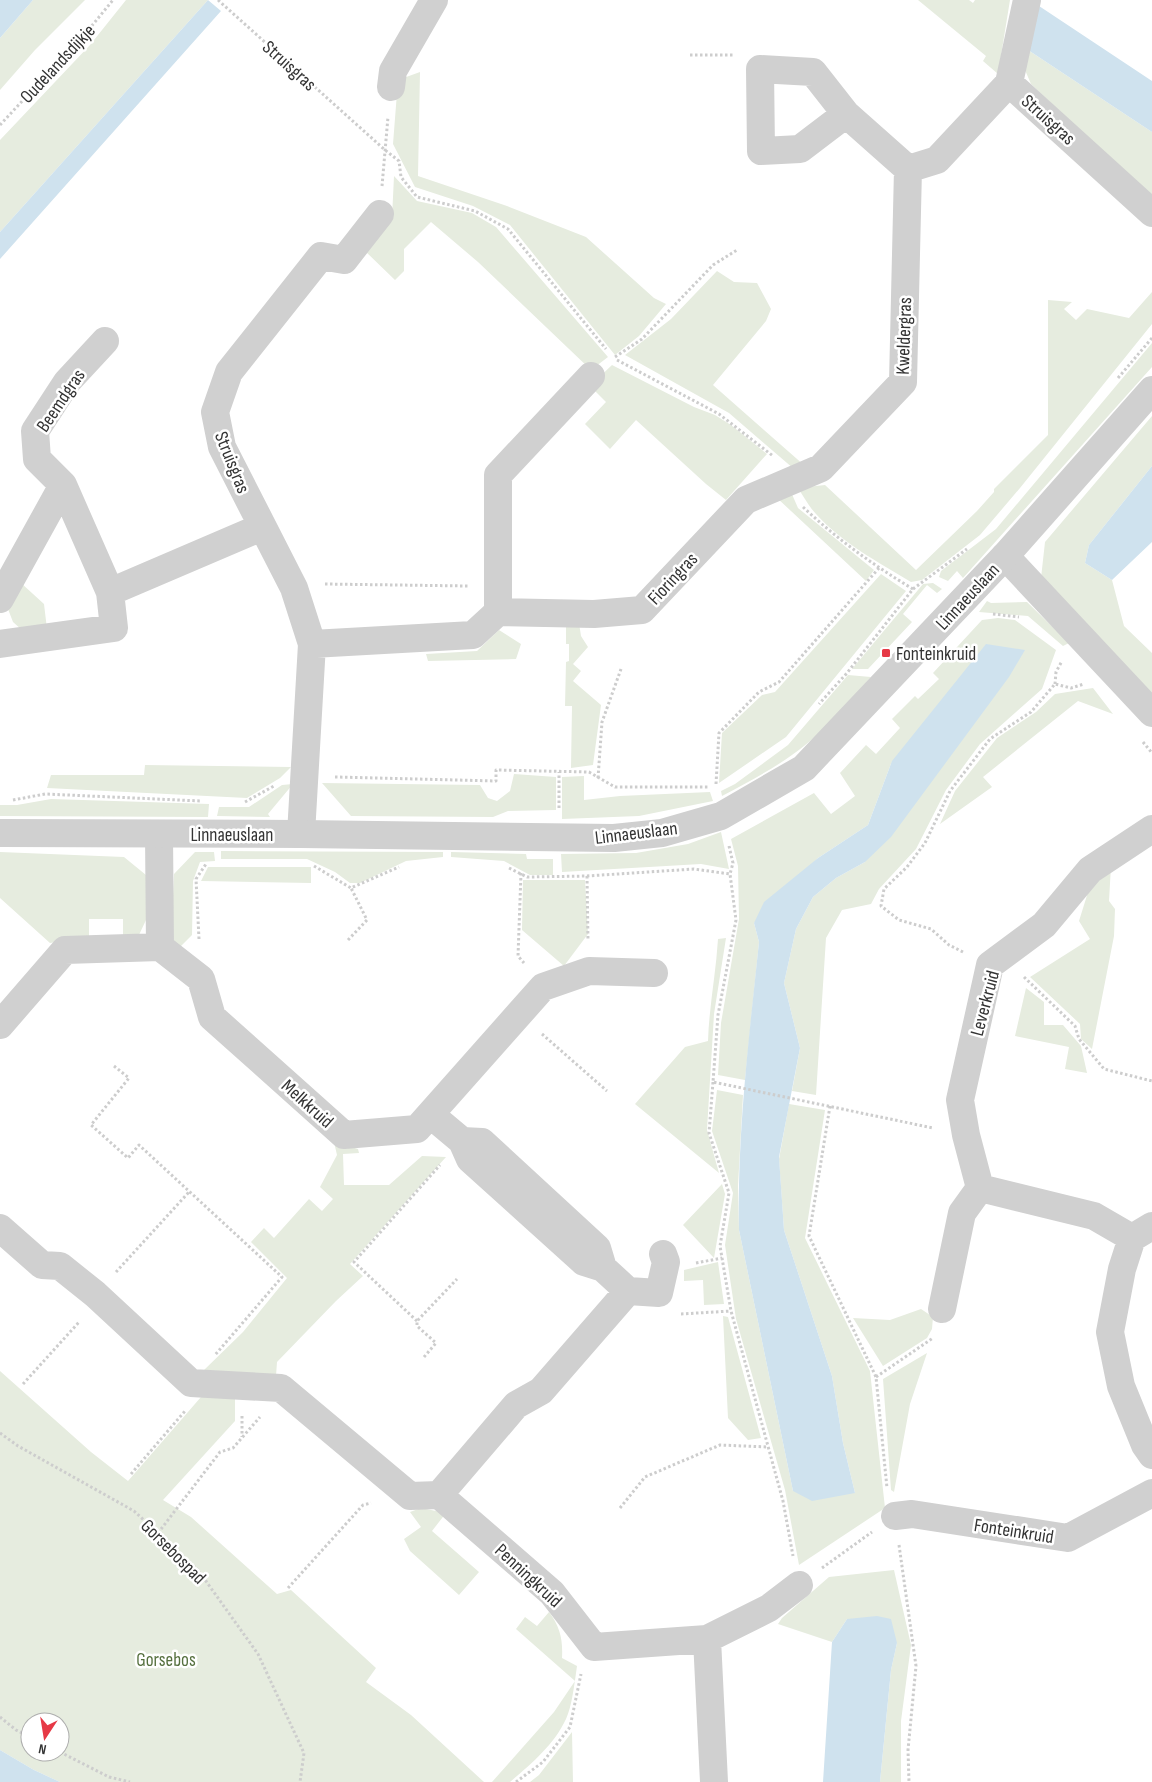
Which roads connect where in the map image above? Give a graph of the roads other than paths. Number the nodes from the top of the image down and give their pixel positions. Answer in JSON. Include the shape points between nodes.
{"nodes":[{"id":1,"x":434,"y":0,"type":"edge"},
{"id":2,"x":1027,"y":0,"type":"edge"},
{"id":3,"x":1009,"y":83,"type":"junction"},
{"id":4,"x":391,"y":88,"type":"road end"},
{"id":5,"x":846,"y":114,"type":"junction"},
{"id":6,"x":908,"y":169,"type":"junction"},
{"id":7,"x":1152,"y":213,"type":"edge"},
{"id":8,"x":380,"y":214,"type":"road end"},
{"id":9,"x":105,"y":341,"type":"dead end"},
{"id":10,"x":591,"y":376,"type":"dead end"},
{"id":11,"x":1152,"y":390,"type":"edge"},
{"id":12,"x":792,"y":480,"type":"joint"},
{"id":13,"x":63,"y":485,"type":"junction"},
{"id":14,"x":262,"y":528,"type":"junction"},
{"id":15,"x":1005,"y":556,"type":"junction"},
{"id":16,"x":110,"y":592,"type":"junction"},
{"id":17,"x":0,"y":599,"type":"edge"},
{"id":18,"x":498,"y":600,"type":"junction"},
{"id":19,"x":0,"y":644,"type":"edge"},
{"id":20,"x":312,"y":644,"type":"junction"},
{"id":21,"x":1152,"y":714,"type":"edge"},
{"id":22,"x":1152,"y":829,"type":"edge"},
{"id":23,"x":0,"y":833,"type":"edge"},
{"id":24,"x":159,"y":834,"type":"junction"},
{"id":25,"x":301,"y":834,"type":"junction"},
{"id":26,"x":160,"y":948,"type":"junction"},
{"id":27,"x":654,"y":973,"type":"dead end"},
{"id":28,"x":0,"y":1025,"type":"edge"},
{"id":29,"x":431,"y":1115,"type":"junction"},
{"id":30,"x":980,"y":1188,"type":"junction"},
{"id":31,"x":0,"y":1228,"type":"edge"},
{"id":32,"x":1142,"y":1232,"type":"edge"},
{"id":33,"x":663,"y":1254,"type":"dead end"},
{"id":34,"x":628,"y":1291,"type":"junction"},
{"id":35,"x":942,"y":1309,"type":"road end"},
{"id":36,"x":1152,"y":1455,"type":"edge"},
{"id":37,"x":1152,"y":1494,"type":"edge"},
{"id":38,"x":439,"y":1495,"type":"junction"},
{"id":39,"x":895,"y":1516,"type":"road end"},
{"id":40,"x":799,"y":1585,"type":"road end"},
{"id":41,"x":707,"y":1639,"type":"junction"},
{"id":42,"x":714,"y":1782,"type":"edge"}],
"edges":[{"from":1,"to":4,"type":"street","via":[[393,71]]},
{"from":2,"to":3,"type":"street","name":"Struisgras"},
{"from":3,"to":6,"type":"street","via":[[938,160]]},
{"from":3,"to":7,"type":"street","name":"Struisgras"},
{"from":5,"to":5,"type":"street","via":[[800,149],[761,151],[760,69],[813,72]]},
{"from":5,"to":6,"type":"street"},
{"from":6,"to":12,"type":"street","name":"Kweldergras","via":[[904,382],[822,468]]},
{"from":8,"to":14,"type":"street","name":"Struisgras","via":[[344,260],[322,256],[229,372],[215,412],[222,447]]},
{"from":9,"to":13,"type":"street","name":"Beemdgras","via":[[68,382],[35,431],[37,459]]},
{"from":10,"to":18,"type":"street","via":[[498,475]]},
{"from":11,"to":15,"type":"street","name":"Linnaeuslaan"},
{"from":12,"to":18,"type":"street","name":"Fioringras","via":[[746,500],[642,610],[594,614]]},
{"from":13,"to":16,"type":"street","name":"Beemdgras"},
{"from":13,"to":17,"type":"street"},
{"from":14,"to":16,"type":"street"},
{"from":14,"to":20,"type":"street","name":"Struisgras","via":[[294,588]]},
{"from":15,"to":21,"type":"street"},
{"from":15,"to":25,"type":"street","name":"Linnaeuslaan","via":[[804,768],[721,816],[662,833],[614,838]]},
{"from":16,"to":19,"type":"street","name":"Beemdgras","via":[[114,628]]},
{"from":18,"to":20,"type":"street","via":[[473,634]]},
{"from":20,"to":25,"type":"street","name":"Struisgras"},
{"from":22,"to":30,"type":"street","name":"Leverkruid","via":[[1090,870],[1044,925],[990,965],[960,1100]]},
{"from":23,"to":24,"type":"street","name":"Linnaeuslaan"},
{"from":24,"to":25,"type":"street","name":"Linnaeuslaan"},
{"from":24,"to":26,"type":"street"},
{"from":26,"to":28,"type":"street","via":[[65,950]]},
{"from":26,"to":29,"type":"street","name":"Melkkruid","via":[[201,978],[212,1017],[344,1135],[417,1129]]},
{"from":27,"to":29,"type":"street","name":"Melkkruid","via":[[589,971],[542,987]]},
{"from":29,"to":34,"type":"street","via":[[462,1140],[470,1159],[584,1262],[602,1268]]},
{"from":30,"to":32,"type":"street","via":[[1094,1216]]},
{"from":30,"to":35,"type":"street","via":[[962,1213]]},
{"from":31,"to":38,"type":"street","via":[[42,1264],[60,1266],[199,1384],[281,1388],[410,1496]]},
{"from":32,"to":36,"type":"street","via":[[1122,1269],[1110,1332],[1121,1386]]},
{"from":33,"to":34,"type":"street","via":[[666,1262],[659,1293]]},
{"from":34,"to":38,"type":"street","via":[[541,1391],[516,1405]]},
{"from":37,"to":39,"type":"street","name":"Fonteinkruid","via":[[1068,1538],[912,1514]]},
{"from":38,"to":41,"type":"street","name":"Penningkruid","via":[[552,1593],[594,1647]]},
{"from":40,"to":41,"type":"street","via":[[769,1608]]},
{"from":41,"to":42,"type":"street"}]}
